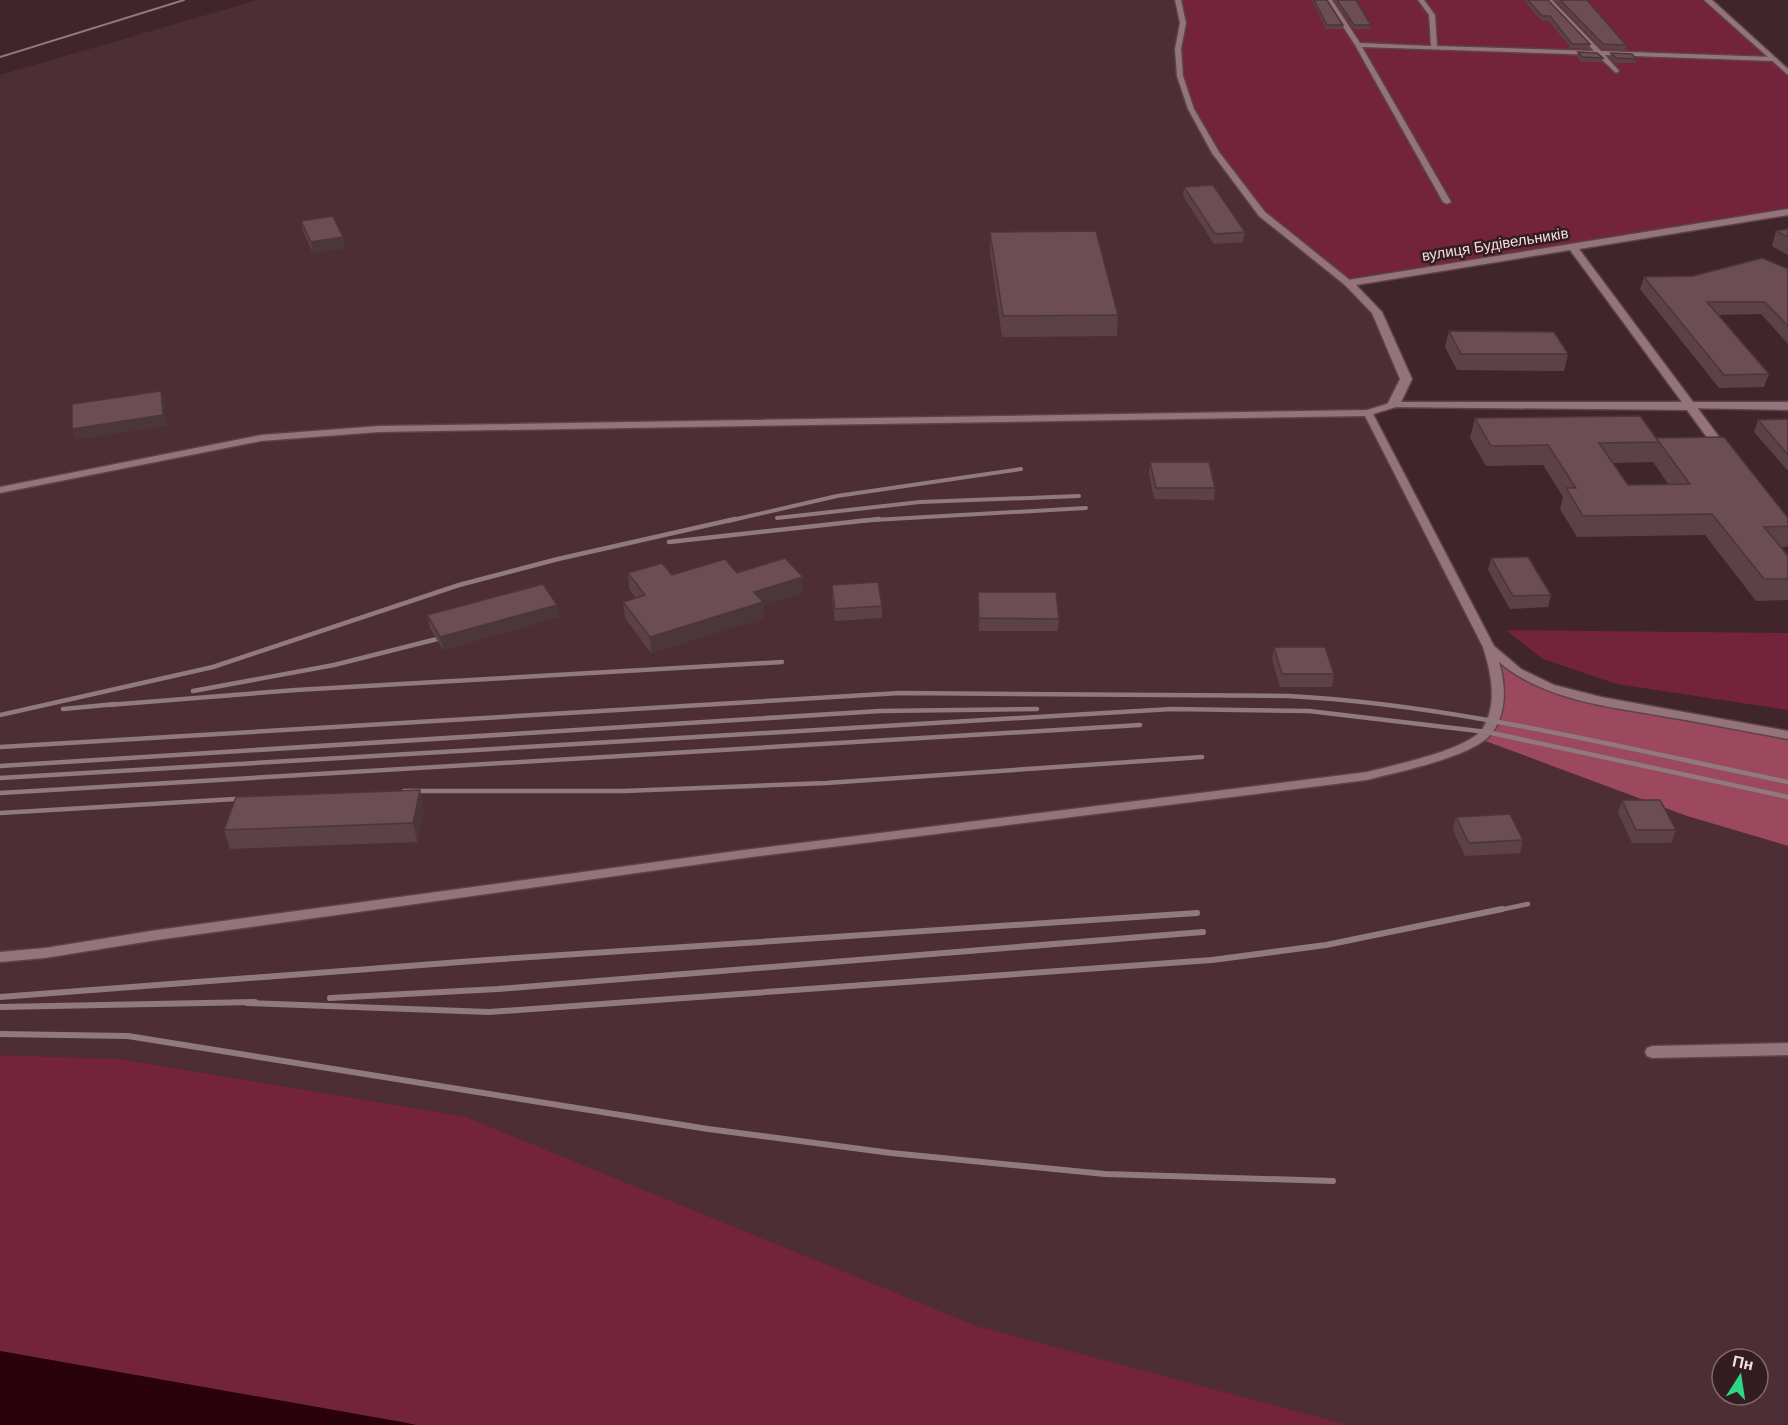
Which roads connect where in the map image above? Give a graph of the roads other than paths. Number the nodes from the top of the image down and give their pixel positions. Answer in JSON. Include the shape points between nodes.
{"nodes":[{"id":1,"x":1179,"y":0,"type":"edge"},
{"id":2,"x":1329,"y":0,"type":"edge"},
{"id":3,"x":1421,"y":0,"type":"edge"},
{"id":4,"x":1549,"y":0,"type":"edge"},
{"id":5,"x":1708,"y":0,"type":"edge"},
{"id":6,"x":1358,"y":45,"type":"junction"},
{"id":7,"x":1434,"y":47,"type":"junction"},
{"id":8,"x":1598,"y":53,"type":"junction"},
{"id":9,"x":1773,"y":59,"type":"junction"},
{"id":10,"x":1616,"y":71,"type":"dead end"},
{"id":11,"x":1788,"y":73,"type":"edge"},
{"id":12,"x":1447,"y":202,"type":"dead end"},
{"id":13,"x":1788,"y":212,"type":"edge"},
{"id":14,"x":1573,"y":247,"type":"junction"},
{"id":15,"x":1348,"y":283,"type":"junction"},
{"id":16,"x":1393,"y":405,"type":"junction"},
{"id":17,"x":1689,"y":406,"type":"junction"},
{"id":18,"x":1788,"y":406,"type":"edge"},
{"id":19,"x":1368,"y":413,"type":"junction"},
{"id":20,"x":1731,"y":461,"type":"edge"},
{"id":21,"x":0,"y":490,"type":"edge"},
{"id":22,"x":1489,"y":647,"type":"junction"},
{"id":23,"x":1788,"y":735,"type":"edge"},
{"id":24,"x":0,"y":957,"type":"edge"},
{"id":25,"x":1788,"y":1049,"type":"edge"},
{"id":26,"x":1652,"y":1052,"type":"dead end"}],
"edges":[{"from":1,"to":15,"type":"lane","via":[[1184,23],[1178,49],[1180,76],[1191,110],[1216,153],[1262,214]]},
{"from":2,"to":6,"type":"lane"},
{"from":3,"to":7,"type":"lane","via":[[1432,15]]},
{"from":4,"to":8,"type":"lane"},
{"from":5,"to":9,"type":"street"},
{"from":6,"to":7,"type":"lane"},
{"from":6,"to":12,"type":"lane"},
{"from":7,"to":8,"type":"lane"},
{"from":8,"to":9,"type":"lane"},
{"from":8,"to":10,"type":"lane"},
{"from":9,"to":11,"type":"street"},
{"from":13,"to":14,"type":"street","name":"вулиця Будівельників"},
{"from":14,"to":15,"type":"street","name":"вулиця Будівельників"},
{"from":14,"to":17,"type":"street"},
{"from":15,"to":16,"type":"street","via":[[1377,312],[1406,379]]},
{"from":16,"to":17,"type":"street"},
{"from":16,"to":19,"type":"lane"},
{"from":17,"to":18,"type":"street"},
{"from":17,"to":20,"type":"street"},
{"from":19,"to":21,"type":"lane","via":[[379,429],[261,438]]},
{"from":19,"to":22,"type":"lane"},
{"from":22,"to":23,"type":"lane","via":[[1517,672],[1550,688]]},
{"from":22,"to":24,"type":"lane","via":[[1499,677],[1496,709],[1487,732],[1480,739],[1432,759],[1366,776],[744,854]]},
{"from":25,"to":26,"type":"lane"}]}
